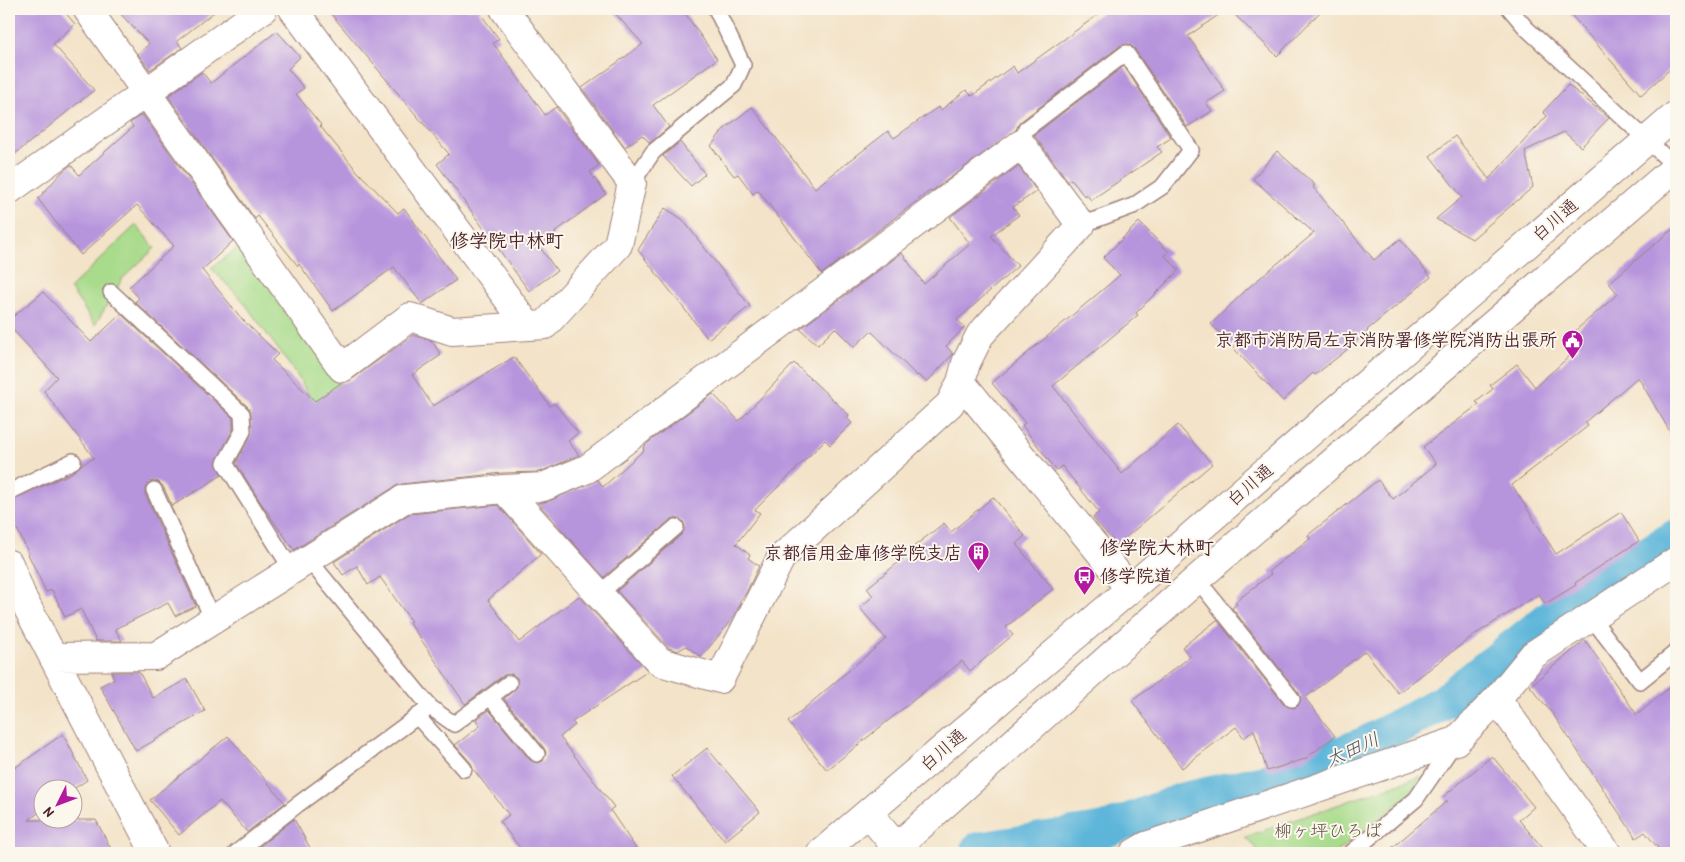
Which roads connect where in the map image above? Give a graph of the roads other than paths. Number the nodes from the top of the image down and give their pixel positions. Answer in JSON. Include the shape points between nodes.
{"nodes":[{"id":1,"x":87,"y":9,"type":"edge"},
{"id":2,"x":263,"y":9,"type":"edge"},
{"id":3,"x":293,"y":9,"type":"edge"},
{"id":4,"x":504,"y":9,"type":"edge"},
{"id":5,"x":716,"y":9,"type":"edge"},
{"id":6,"x":1510,"y":9,"type":"edge"},
{"id":7,"x":147,"y":92,"type":"junction"},
{"id":8,"x":1676,"y":115,"type":"edge"},
{"id":9,"x":1647,"y":140,"type":"junction"},
{"id":10,"x":1021,"y":144,"type":"junction"},
{"id":11,"x":1676,"y":167,"type":"edge"},
{"id":12,"x":632,"y":183,"type":"junction"},
{"id":13,"x":9,"y":190,"type":"edge"},
{"id":14,"x":1081,"y":225,"type":"junction"},
{"id":15,"x":111,"y":292,"type":"dead end"},
{"id":16,"x":528,"y":326,"type":"junction"},
{"id":17,"x":962,"y":382,"type":"junction"},
{"id":18,"x":73,"y":460,"type":"dead end"},
{"id":19,"x":504,"y":489,"type":"junction"},
{"id":20,"x":154,"y":490,"type":"dead end"},
{"id":21,"x":9,"y":492,"type":"edge"},
{"id":22,"x":676,"y":527,"type":"dead end"},
{"id":23,"x":1676,"y":562,"type":"edge"},
{"id":24,"x":9,"y":564,"type":"edge"},
{"id":25,"x":300,"y":565,"type":"junction"},
{"id":26,"x":1198,"y":579,"type":"junction"},
{"id":27,"x":1130,"y":589,"type":"junction"},
{"id":28,"x":599,"y":594,"type":"junction"},
{"id":29,"x":1591,"y":617,"type":"junction"},
{"id":30,"x":213,"y":620,"type":"junction"},
{"id":31,"x":1676,"y":653,"type":"edge"},
{"id":32,"x":53,"y":657,"type":"junction"},
{"id":33,"x":510,"y":683,"type":"dead end"},
{"id":34,"x":490,"y":697,"type":"junction"},
{"id":35,"x":1292,"y":699,"type":"dead end"},
{"id":36,"x":1497,"y":699,"type":"junction"},
{"id":37,"x":430,"y":707,"type":"junction"},
{"id":38,"x":417,"y":716,"type":"junction"},
{"id":39,"x":1456,"y":741,"type":"junction"},
{"id":40,"x":537,"y":754,"type":"dead end"},
{"id":41,"x":464,"y":769,"type":"dead end"},
{"id":42,"x":868,"y":814,"type":"junction"},
{"id":43,"x":896,"y":851,"type":"edge"},
{"id":44,"x":155,"y":853,"type":"edge"},
{"id":45,"x":236,"y":853,"type":"edge"},
{"id":46,"x":821,"y":853,"type":"edge"},
{"id":47,"x":1134,"y":853,"type":"edge"},
{"id":48,"x":1352,"y":853,"type":"edge"},
{"id":49,"x":1607,"y":853,"type":"edge"}],
"edges":[{"from":1,"to":7,"type":"street"},
{"from":2,"to":7,"type":"street"},
{"from":3,"to":16,"type":"street"},
{"from":4,"to":12,"type":"street"},
{"from":5,"to":12,"type":"lane","via":[[743,65],[734,85],[653,152]]},
{"from":6,"to":9,"type":"lane","via":[[1526,28]]},
{"from":7,"to":13,"type":"street"},
{"from":7,"to":16,"type":"street","via":[[342,368],[410,317],[452,330]]},
{"from":8,"to":9,"type":"street","name":"白川通"},
{"from":9,"to":11,"type":"lane"},
{"from":9,"to":27,"type":"street","name":"白川通"},
{"from":10,"to":14,"type":"street"},
{"from":10,"to":14,"type":"lane","via":[[1026,129],[1126,53],[1191,150],[1163,186],[1133,206]]},
{"from":10,"to":19,"type":"street","via":[[587,469],[543,487]]},
{"from":11,"to":26,"type":"street"},
{"from":12,"to":16,"type":"street","via":[[618,245],[545,324]]},
{"from":14,"to":17,"type":"street","via":[[980,336],[966,363]]},
{"from":15,"to":25,"type":"lane","via":[[242,414],[243,431],[225,462]]},
{"from":17,"to":27,"type":"street"},
{"from":17,"to":28,"type":"street","via":[[950,404],[781,558],[720,679],[660,662]]},
{"from":18,"to":21,"type":"lane"},
{"from":19,"to":25,"type":"street","via":[[404,499]]},
{"from":19,"to":28,"type":"street"},
{"from":20,"to":30,"type":"lane"},
{"from":22,"to":28,"type":"lane"},
{"from":23,"to":29,"type":"street"},
{"from":24,"to":32,"type":"street"},
{"from":25,"to":30,"type":"street"},
{"from":25,"to":37,"type":"lane"},
{"from":26,"to":35,"type":"lane"},
{"from":26,"to":43,"type":"street"},
{"from":27,"to":42,"type":"street","name":"白川通"},
{"from":29,"to":31,"type":"lane","via":[[1640,681]]},
{"from":29,"to":36,"type":"street","via":[[1533,655]]},
{"from":30,"to":32,"type":"street","via":[[156,656]]},
{"from":32,"to":44,"type":"street"},
{"from":33,"to":34,"type":"lane"},
{"from":34,"to":37,"type":"lane","via":[[454,724]]},
{"from":34,"to":40,"type":"lane"},
{"from":36,"to":39,"type":"street"},
{"from":36,"to":49,"type":"street"},
{"from":37,"to":38,"type":"lane"},
{"from":38,"to":41,"type":"lane"},
{"from":38,"to":45,"type":"lane"},
{"from":39,"to":47,"type":"street","via":[[1146,846]]},
{"from":39,"to":48,"type":"lane","via":[[1416,799]]},
{"from":42,"to":43,"type":"street"},
{"from":42,"to":46,"type":"street","name":"白川通"}]}
